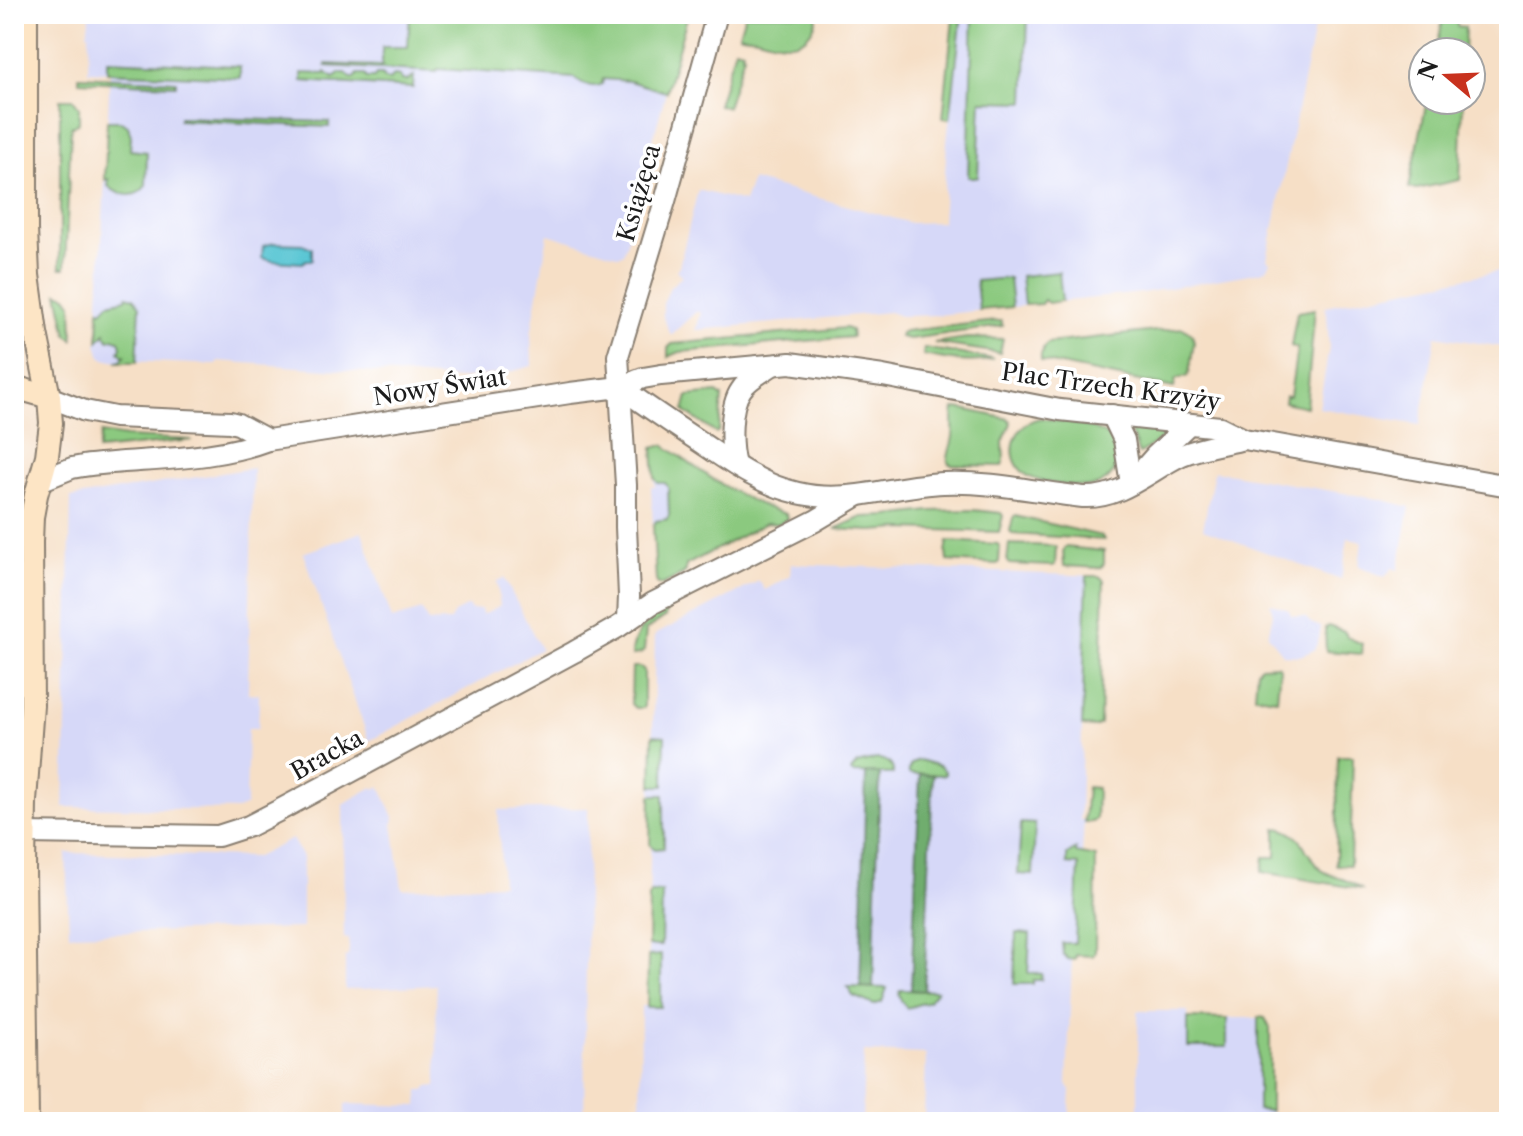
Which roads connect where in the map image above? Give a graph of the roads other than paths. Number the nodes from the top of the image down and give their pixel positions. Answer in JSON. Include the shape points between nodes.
{"nodes":[{"id":1,"x":26,"y":14,"type":"edge"},
{"id":2,"x":717,"y":14,"type":"edge"},
{"id":3,"x":776,"y":363,"type":"junction"},
{"id":4,"x":14,"y":387,"type":"edge"},
{"id":5,"x":620,"y":387,"type":"junction"},
{"id":6,"x":49,"y":397,"type":"junction"},
{"id":7,"x":1112,"y":415,"type":"junction"},
{"id":8,"x":1189,"y":424,"type":"junction"},
{"id":9,"x":1244,"y":439,"type":"junction"},
{"id":10,"x":268,"y":440,"type":"junction"},
{"id":11,"x":735,"y":465,"type":"junction"},
{"id":12,"x":40,"y":481,"type":"junction"},
{"id":13,"x":1131,"y":484,"type":"junction"},
{"id":14,"x":1509,"y":486,"type":"edge"},
{"id":15,"x":16,"y":492,"type":"edge"},
{"id":16,"x":857,"y":496,"type":"junction"},
{"id":17,"x":628,"y":620,"type":"junction"},
{"id":18,"x":25,"y":833,"type":"junction"},
{"id":19,"x":27,"y":1122,"type":"edge"}],
"edges":[{"from":1,"to":6,"type":"main road","via":[[28,275]]},
{"from":2,"to":5,"type":"street","name":"Książęca","via":[[620,350]]},
{"from":3,"to":5,"type":"street","name":"Plac Trzech Krzyży","via":[[651,376]]},
{"from":3,"to":7,"type":"street","name":"Plac Trzech Krzyży","via":[[844,369]]},
{"from":3,"to":11,"type":"street","via":[[737,397],[731,452]]},
{"from":4,"to":6,"type":"main road"},
{"from":5,"to":10,"type":"street","name":"Nowy Świat"},
{"from":5,"to":11,"type":"street","name":"Plac Trzech Krzyży"},
{"from":5,"to":17,"type":"street"},
{"from":6,"to":10,"type":"street","via":[[115,417],[230,422]]},
{"from":6,"to":12,"type":"main road","via":[[51,434]]},
{"from":7,"to":8,"type":"street","name":"Plac Trzech Krzyży"},
{"from":7,"to":13,"type":"street","via":[[1124,440]]},
{"from":8,"to":9,"type":"street","name":"Plac Trzech Krzyży","via":[[1220,427]]},
{"from":8,"to":13,"type":"street"},
{"from":9,"to":13,"type":"street","name":"Plac Trzech Krzyży","via":[[1187,453]]},
{"from":9,"to":14,"type":"street"},
{"from":10,"to":12,"type":"street","name":"Nowy Świat","via":[[207,455],[83,466]]},
{"from":11,"to":16,"type":"street","name":"Plac Trzech Krzyży","via":[[796,493]]},
{"from":12,"to":15,"type":"main road"},
{"from":12,"to":18,"type":"main road","via":[[32,517],[32,705]]},
{"from":13,"to":16,"type":"street","name":"Plac Trzech Krzyży","via":[[1090,498],[959,483]]},
{"from":16,"to":17,"type":"street","name":"Plac Trzech Krzyży"},
{"from":17,"to":18,"type":"street","name":"Bracka","via":[[249,826],[218,836]]},
{"from":18,"to":19,"type":"main road"}]}
